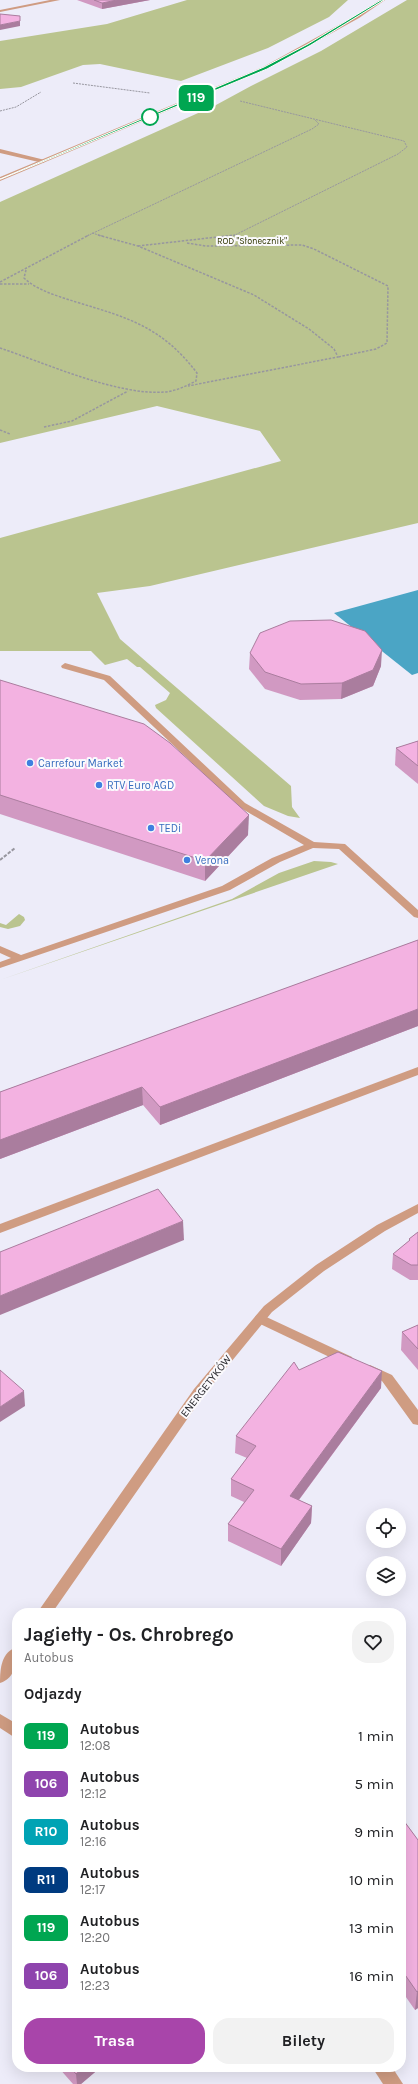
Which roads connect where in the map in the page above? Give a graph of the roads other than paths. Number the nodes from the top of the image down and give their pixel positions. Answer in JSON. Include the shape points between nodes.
{"nodes":[{"id":1,"x":58,"y":0,"type":"edge"},
{"id":2,"x":382,"y":0,"type":"edge"},
{"id":3,"x":0,"y":11,"type":"edge"},
{"id":4,"x":0,"y":151,"type":"edge"},
{"id":5,"x":43,"y":161,"type":"junction"},
{"id":6,"x":0,"y":178,"type":"edge"},
{"id":7,"x":65,"y":666,"type":"dead end"},
{"id":8,"x":312,"y":845,"type":"junction"},
{"id":9,"x":418,"y":915,"type":"edge"},
{"id":10,"x":0,"y":949,"type":"edge"},
{"id":11,"x":20,"y":958,"type":"junction"},
{"id":12,"x":0,"y":965,"type":"edge"},
{"id":13,"x":418,"y":1071,"type":"edge"},
{"id":14,"x":418,"y":1208,"type":"edge"},
{"id":15,"x":0,"y":1229,"type":"edge"},
{"id":16,"x":260,"y":1319,"type":"junction"},
{"id":17,"x":418,"y":1420,"type":"edge"},
{"id":18,"x":48,"y":1608,"type":"edge"},
{"id":19,"x":12,"y":1660,"type":"edge"},
{"id":20,"x":0,"y":1677,"type":"edge"},
{"id":21,"x":0,"y":1720,"type":"edge"},
{"id":22,"x":12,"y":1728,"type":"edge"},
{"id":23,"x":385,"y":2072,"type":"edge"},
{"id":24,"x":394,"y":2084,"type":"edge"}],
"edges":[{"from":1,"to":3,"type":"street"},
{"from":2,"to":5,"type":"street","via":[[265,68]]},
{"from":4,"to":5,"type":"street"},
{"from":5,"to":6,"type":"street"},
{"from":7,"to":8,"type":"street","via":[[107,678],[242,804]]},
{"from":8,"to":9,"type":"street","via":[[342,846]]},
{"from":8,"to":11,"type":"street","via":[[276,860],[226,888]]},
{"from":10,"to":11,"type":"street"},
{"from":11,"to":12,"type":"street"},
{"from":13,"to":15,"type":"street"},
{"from":14,"to":16,"type":"street","name":"ENERGETYKÓW","via":[[381,1228],[320,1268]]},
{"from":16,"to":17,"type":"street","via":[[387,1378]]},
{"from":16,"to":18,"type":"street","name":"ENERGETYKÓW","via":[[199,1392]]},
{"from":19,"to":20,"type":"street"},
{"from":21,"to":22,"type":"street"},
{"from":23,"to":24,"type":"street"}]}
